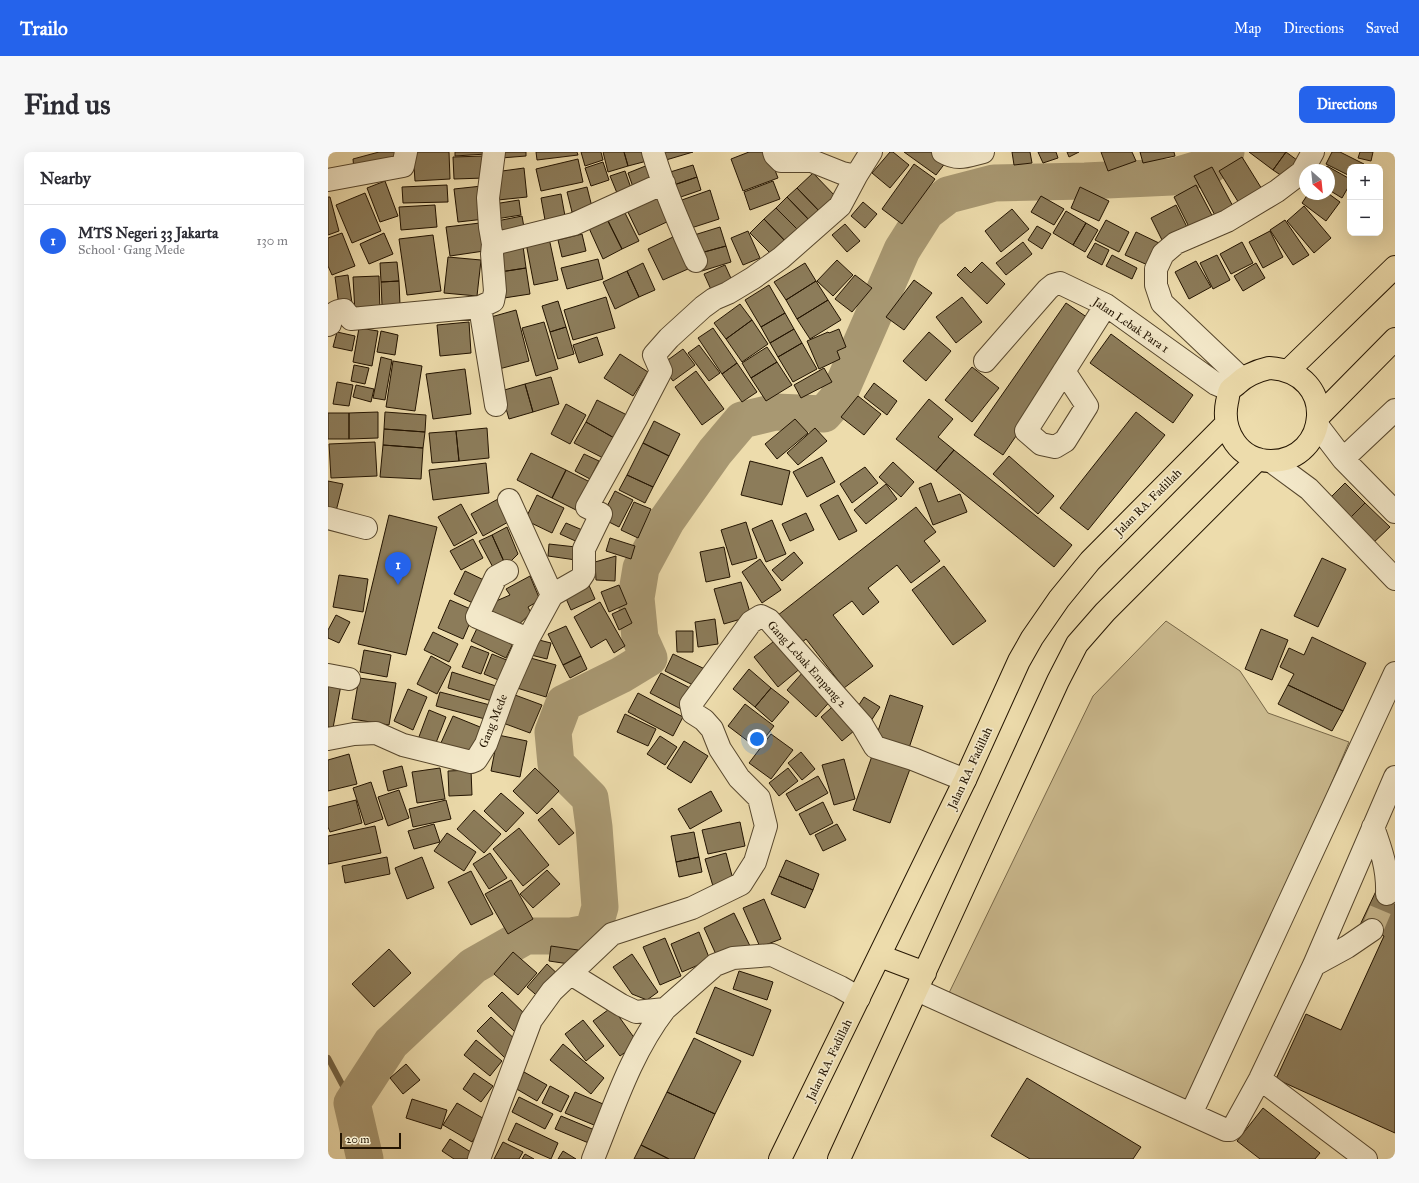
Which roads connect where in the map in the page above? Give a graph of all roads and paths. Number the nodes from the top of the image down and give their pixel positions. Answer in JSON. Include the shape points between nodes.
{"nodes":[{"id":1,"x":406,"y":152,"type":"edge"},
{"id":2,"x":494,"y":152,"type":"edge"},
{"id":3,"x":653,"y":152,"type":"edge"},
{"id":4,"x":774,"y":152,"type":"edge"},
{"id":5,"x":943,"y":152,"type":"edge"},
{"id":6,"x":983,"y":152,"type":"edge"},
{"id":7,"x":1313,"y":152,"type":"edge"},
{"id":8,"x":866,"y":153,"type":"edge"},
{"id":9,"x":856,"y":176,"type":"junction"},
{"id":10,"x":328,"y":180,"type":"edge"},
{"id":11,"x":664,"y":183,"type":"junction"},
{"id":12,"x":493,"y":244,"type":"junction"},
{"id":13,"x":696,"y":261,"type":"dead end"},
{"id":14,"x":1395,"y":267,"type":"edge"},
{"id":15,"x":1106,"y":306,"type":"junction"},
{"id":16,"x":480,"y":307,"type":"junction"},
{"id":17,"x":329,"y":314,"type":"edge"},
{"id":18,"x":1395,"y":339,"type":"edge"},
{"id":19,"x":985,"y":361,"type":"dead end"},
{"id":20,"x":1064,"y":371,"type":"dead end"},
{"id":21,"x":1288,"y":371,"type":"junction"},
{"id":22,"x":1236,"y":385,"type":"junction"},
{"id":23,"x":496,"y":405,"type":"dead end"},
{"id":24,"x":1395,"y":410,"type":"edge"},
{"id":25,"x":1318,"y":421,"type":"junction"},
{"id":26,"x":1226,"y":424,"type":"junction"},
{"id":27,"x":1343,"y":459,"type":"junction"},
{"id":28,"x":1265,"y":460,"type":"junction"},
{"id":29,"x":509,"y":500,"type":"dead end"},
{"id":30,"x":1395,"y":512,"type":"edge"},
{"id":31,"x":328,"y":518,"type":"edge"},
{"id":32,"x":366,"y":528,"type":"dead end"},
{"id":33,"x":507,"y":572,"type":"dead end"},
{"id":34,"x":1395,"y":579,"type":"edge"},
{"id":35,"x":552,"y":595,"type":"junction"},
{"id":36,"x":528,"y":639,"type":"junction"},
{"id":37,"x":1395,"y":673,"type":"edge"},
{"id":38,"x":328,"y":675,"type":"edge"},
{"id":39,"x":349,"y":680,"type":"dead end"},
{"id":40,"x":328,"y":739,"type":"edge"},
{"id":41,"x":965,"y":780,"type":"junction"},
{"id":42,"x":1394,"y":781,"type":"edge"},
{"id":43,"x":1373,"y":827,"type":"junction"},
{"id":44,"x":1387,"y":894,"type":"tunnel mouth"},
{"id":45,"x":1372,"y":930,"type":"tunnel mouth"},
{"id":46,"x":880,"y":956,"type":"junction"},
{"id":47,"x":1314,"y":965,"type":"junction"},
{"id":48,"x":571,"y":974,"type":"junction"},
{"id":49,"x":921,"y":981,"type":"junction"},
{"id":50,"x":859,"y":998,"type":"junction"},
{"id":51,"x":665,"y":1009,"type":"junction"},
{"id":52,"x":1260,"y":1079,"type":"junction"},
{"id":53,"x":1191,"y":1114,"type":"junction"},
{"id":54,"x":479,"y":1159,"type":"edge"},
{"id":55,"x":593,"y":1159,"type":"edge"},
{"id":56,"x":780,"y":1159,"type":"edge"},
{"id":57,"x":839,"y":1159,"type":"edge"},
{"id":58,"x":1366,"y":1159,"type":"edge"}],
"edges":[{"from":1,"to":10,"type":"street","via":[[403,166]]},
{"from":2,"to":12,"type":"street","via":[[488,198]]},
{"from":3,"to":11,"type":"street"},
{"from":4,"to":9,"type":"street","via":[[782,161],[812,161]]},
{"from":5,"to":6,"type":"street","via":[[958,158]]},
{"from":7,"to":22,"type":"street","via":[[1302,172],[1277,192],[1227,221],[1176,242],[1163,254],[1156,269],[1156,285],[1162,303]]},
{"from":8,"to":9,"type":"street"},
{"from":9,"to":35,"type":"street","via":[[835,211],[781,258],[753,278],[703,307],[654,355],[661,371],[587,507],[602,514],[584,549],[584,573],[580,579]]},
{"from":11,"to":12,"type":"street","via":[[574,224]]},
{"from":11,"to":13,"type":"street"},
{"from":12,"to":16,"type":"street","via":[[493,302]]},
{"from":14,"to":21,"type":"main road"},
{"from":15,"to":19,"type":"street","name":"Jalan Lebak Para 1","via":[[1064,284],[1054,285]]},
{"from":15,"to":20,"type":"street"},
{"from":15,"to":22,"type":"street","name":"Jalan Lebak Para 1","via":[[1216,384]]},
{"from":16,"to":17,"type":"street","via":[[350,319],[344,310]]},
{"from":16,"to":23,"type":"street"},
{"from":18,"to":25,"type":"main road"},
{"from":21,"to":22,"type":"main road","via":[[1269,368],[1250,374]]},
{"from":21,"to":25,"type":"main road","via":[[1300,378],[1310,389],[1317,402]]},
{"from":22,"to":26,"type":"main road","via":[[1225,412]]},
{"from":24,"to":27,"type":"street"},
{"from":25,"to":27,"type":"street"},
{"from":25,"to":28,"type":"main road","via":[[1312,437],[1295,455],[1283,460]]},
{"from":26,"to":28,"type":"main road","via":[[1237,446],[1247,454]]},
{"from":26,"to":41,"type":"main road","name":"Jalan RA. Fadillah","via":[[1090,562],[1047,616],[1019,661]]},
{"from":27,"to":30,"type":"street"},
{"from":28,"to":34,"type":"street","via":[[1309,489]]},
{"from":28,"to":49,"type":"main road","via":[[1104,612],[1077,644]]},
{"from":29,"to":35,"type":"street"},
{"from":31,"to":32,"type":"street"},
{"from":33,"to":36,"type":"street","via":[[496,577],[477,617]]},
{"from":35,"to":36,"type":"street","name":"Gang Mede"},
{"from":36,"to":40,"type":"street","name":"Gang Mede","via":[[505,691],[486,744],[473,762],[403,745],[376,733]]},
{"from":37,"to":53,"type":"street"},
{"from":38,"to":39,"type":"street"},
{"from":41,"to":46,"type":"main road","name":"Jalan RA. Fadillah"},
{"from":41,"to":48,"type":"street","name":"Gang Lebak Empang 2","via":[[875,747],[857,719],[769,620],[761,616],[751,622],[691,704],[694,713],[712,729],[720,750],[739,778],[758,798],[766,826],[755,862],[741,884],[692,908],[612,934]]},
{"from":42,"to":43,"type":"street"},
{"from":43,"to":44,"type":"street","via":[[1385,862]]},
{"from":43,"to":47,"type":"street"},
{"from":45,"to":47,"type":"street"},
{"from":46,"to":49,"type":"main road"},
{"from":46,"to":50,"type":"main road","name":"Jalan RA. Fadillah"},
{"from":47,"to":52,"type":"street"},
{"from":48,"to":51,"type":"street","via":[[636,1012]]},
{"from":48,"to":54,"type":"street","via":[[552,991],[531,1020]]},
{"from":49,"to":53,"type":"street"},
{"from":49,"to":57,"type":"main road"},
{"from":50,"to":51,"type":"street","via":[[798,966],[772,955],[765,955],[733,958],[715,965]]},
{"from":50,"to":56,"type":"main road","name":"Jalan RA. Fadillah"},
{"from":51,"to":55,"type":"street","via":[[640,1047]]},
{"from":52,"to":53,"type":"street","via":[[1230,1130]]},
{"from":52,"to":58,"type":"street"}]}
